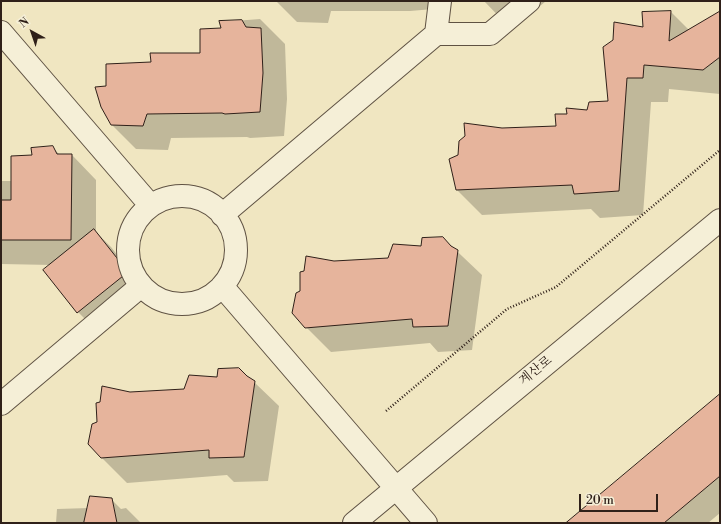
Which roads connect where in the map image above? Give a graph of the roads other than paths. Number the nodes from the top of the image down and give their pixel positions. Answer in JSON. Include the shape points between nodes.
{"nodes":[{"id":1,"x":440,"y":1,"type":"edge"},
{"id":2,"x":529,"y":1,"type":"edge"},
{"id":3,"x":1,"y":32,"type":"edge"},
{"id":4,"x":436,"y":34,"type":"junction"},
{"id":5,"x":151,"y":206,"type":"junction"},
{"id":6,"x":222,"y":215,"type":"junction"},
{"id":7,"x":720,"y":220,"type":"edge"},
{"id":8,"x":141,"y":286,"type":"junction"},
{"id":9,"x":222,"y":286,"type":"junction"},
{"id":10,"x":1,"y":404,"type":"edge"},
{"id":11,"x":396,"y":488,"type":"junction"},
{"id":12,"x":354,"y":523,"type":"edge"},
{"id":13,"x":426,"y":523,"type":"edge"}],
"edges":[{"from":1,"to":4,"type":"street"},
{"from":2,"to":4,"type":"street","via":[[490,34]]},
{"from":3,"to":5,"type":"street"},
{"from":4,"to":6,"type":"street"},
{"from":5,"to":6,"type":"street","via":[[166,198],[184,196],[201,200],[216,208]]},
{"from":5,"to":8,"type":"street","via":[[138,219],[129,241],[128,253],[132,270]]},
{"from":6,"to":9,"type":"street","via":[[228,221],[235,238],[236,255],[232,272]]},
{"from":7,"to":11,"type":"street","name":"계산로"},
{"from":8,"to":9,"type":"street","via":[[155,297],[172,303],[190,304],[208,298]]},
{"from":8,"to":10,"type":"street"},
{"from":9,"to":11,"type":"street"},
{"from":11,"to":12,"type":"street","name":"계산로"},
{"from":11,"to":13,"type":"street"}]}
